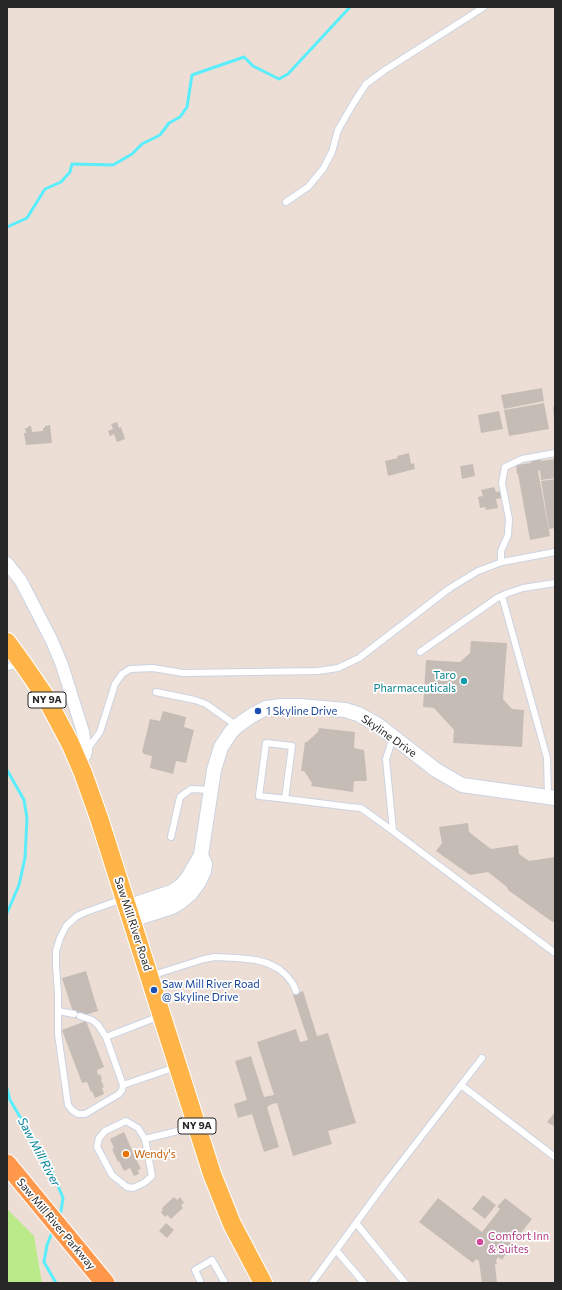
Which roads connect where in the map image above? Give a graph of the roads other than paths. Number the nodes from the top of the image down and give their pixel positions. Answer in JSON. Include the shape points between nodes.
{"nodes":[{"id":1,"x":484,"y":7,"type":"edge"},
{"id":2,"x":286,"y":202,"type":"dead end"},
{"id":3,"x":555,"y":453,"type":"edge"},
{"id":4,"x":555,"y":552,"type":"edge"},
{"id":5,"x":500,"y":562,"type":"junction"},
{"id":6,"x":7,"y":563,"type":"edge"},
{"id":7,"x":555,"y":583,"type":"edge"},
{"id":8,"x":502,"y":596,"type":"junction"},
{"id":9,"x":7,"y":642,"type":"edge"},
{"id":10,"x":420,"y":652,"type":"dead end"},
{"id":11,"x":15,"y":665,"type":"edge"},
{"id":12,"x":156,"y":692,"type":"dead end"},
{"id":13,"x":237,"y":726,"type":"junction"},
{"id":14,"x":393,"y":737,"type":"junction"},
{"id":15,"x":82,"y":756,"type":"junction"},
{"id":16,"x":211,"y":790,"type":"junction"},
{"id":17,"x":551,"y":797,"type":"edge"},
{"id":18,"x":285,"y":799,"type":"junction"},
{"id":19,"x":393,"y":830,"type":"junction"},
{"id":20,"x":171,"y":837,"type":"dead end"},
{"id":21,"x":128,"y":909,"type":"junction"},
{"id":22,"x":555,"y":953,"type":"edge"},
{"id":23,"x":149,"y":977,"type":"junction"},
{"id":24,"x":296,"y":991,"type":"dead end"},
{"id":25,"x":58,"y":1011,"type":"junction"},
{"id":26,"x":74,"y":1014,"type":"dead end"},
{"id":27,"x":162,"y":1015,"type":"junction"},
{"id":28,"x":80,"y":1016,"type":"dead end"},
{"id":29,"x":106,"y":1037,"type":"junction"},
{"id":30,"x":482,"y":1058,"type":"dead end"},
{"id":31,"x":178,"y":1067,"type":"junction"},
{"id":32,"x":123,"y":1085,"type":"junction"},
{"id":33,"x":461,"y":1085,"type":"junction"},
{"id":34,"x":197,"y":1127,"type":"junction"},
{"id":35,"x":145,"y":1139,"type":"junction"},
{"id":36,"x":555,"y":1156,"type":"edge"},
{"id":37,"x":7,"y":1164,"type":"edge"},
{"id":38,"x":7,"y":1183,"type":"edge"},
{"id":39,"x":356,"y":1223,"type":"junction"},
{"id":40,"x":53,"y":1230,"type":"junction"},
{"id":41,"x":336,"y":1250,"type":"junction"},
{"id":42,"x":89,"y":1283,"type":"edge"},
{"id":43,"x":105,"y":1283,"type":"edge"},
{"id":44,"x":201,"y":1283,"type":"edge"},
{"id":45,"x":225,"y":1283,"type":"edge"},
{"id":46,"x":263,"y":1283,"type":"edge"},
{"id":47,"x":312,"y":1283,"type":"edge"},
{"id":48,"x":364,"y":1283,"type":"edge"},
{"id":49,"x":405,"y":1283,"type":"edge"}],
"edges":[{"from":1,"to":2,"type":"lane","via":[[366,84],[338,130],[332,152],[323,169],[308,187]]},
{"from":3,"to":5,"type":"lane","via":[[522,459],[504,467],[502,482],[509,519],[508,535],[501,551]]},
{"from":4,"to":5,"type":"lane"},
{"from":5,"to":15,"type":"lane","via":[[478,571],[450,588],[359,658],[338,668],[318,671],[183,673],[142,667],[130,669],[122,674],[115,684],[100,732]]},
{"from":6,"to":15,"type":"street","via":[[21,581],[52,641],[71,691],[82,732]]},
{"from":7,"to":8,"type":"lane","via":[[522,588]]},
{"from":8,"to":10,"type":"lane"},
{"from":8,"to":17,"type":"lane","via":[[547,758]]},
{"from":9,"to":11,"type":"main road","name":"Saw Mill River Road","number":"NY 9A"},
{"from":11,"to":15,"type":"main road","name":"Saw Mill River Road","number":"NY 9A","via":[[52,709]]},
{"from":12,"to":13,"type":"lane","via":[[206,704]]},
{"from":13,"to":14,"type":"street","name":"Skyline Drive","via":[[266,708],[306,707],[345,710],[358,714],[371,720]]},
{"from":13,"to":16,"type":"street","name":"Skyline Drive","via":[[221,747]]},
{"from":14,"to":17,"type":"street","name":"Skyline Drive","via":[[436,770],[462,785]]},
{"from":14,"to":19,"type":"lane","via":[[386,759]]},
{"from":15,"to":21,"type":"main road","name":"Saw Mill River Road","number":"NY 9A"},
{"from":16,"to":20,"type":"lane","via":[[191,788],[180,797]]},
{"from":16,"to":21,"type":"street","name":"Skyline Drive","via":[[202,855],[186,880],[177,889]]},
{"from":18,"to":18,"type":"lane","via":[[259,796],[266,743],[292,746]]},
{"from":18,"to":19,"type":"lane","via":[[361,808]]},
{"from":19,"to":22,"type":"lane"},
{"from":21,"to":23,"type":"main road","name":"Saw Mill River Road","number":"NY 9A"},
{"from":21,"to":25,"type":"lane","via":[[86,912],[66,926],[56,951]]},
{"from":23,"to":24,"type":"lane","via":[[204,959],[237,958],[256,960],[279,969],[287,976]]},
{"from":23,"to":27,"type":"main road","name":"Saw Mill River Road","number":"NY 9A"},
{"from":25,"to":26,"type":"lane"},
{"from":25,"to":32,"type":"lane","via":[[64,1085],[68,1105],[72,1110],[78,1114],[85,1114],[119,1094]]},
{"from":27,"to":29,"type":"lane"},
{"from":27,"to":31,"type":"main road","name":"Saw Mill River Road","number":"NY 9A"},
{"from":28,"to":29,"type":"lane","via":[[92,1020]]},
{"from":29,"to":32,"type":"lane"},
{"from":30,"to":33,"type":"lane"},
{"from":31,"to":32,"type":"lane"},
{"from":31,"to":34,"type":"main road","name":"Saw Mill River Road","number":"NY 9A"},
{"from":33,"to":36,"type":"lane"},
{"from":33,"to":39,"type":"lane"},
{"from":34,"to":35,"type":"lane"},
{"from":34,"to":46,"type":"main road","name":"Saw Mill River Road","number":"NY 9A","via":[[225,1206]]},
{"from":35,"to":35,"type":"lane","via":[[138,1128],[126,1121],[105,1130],[100,1138],[97,1147],[103,1160],[112,1175],[127,1187],[134,1188],[152,1176]]},
{"from":37,"to":40,"type":"highway","name":"Saw Mill River Parkway"},
{"from":38,"to":40,"type":"highway","name":"Saw Mill River Parkway"},
{"from":39,"to":41,"type":"lane"},
{"from":39,"to":49,"type":"lane"},
{"from":40,"to":42,"type":"highway","name":"Saw Mill River Parkway"},
{"from":40,"to":43,"type":"highway","name":"Saw Mill River Parkway"},
{"from":41,"to":47,"type":"lane"},
{"from":41,"to":48,"type":"lane"},
{"from":44,"to":45,"type":"lane","via":[[195,1270],[212,1260]]}]}
